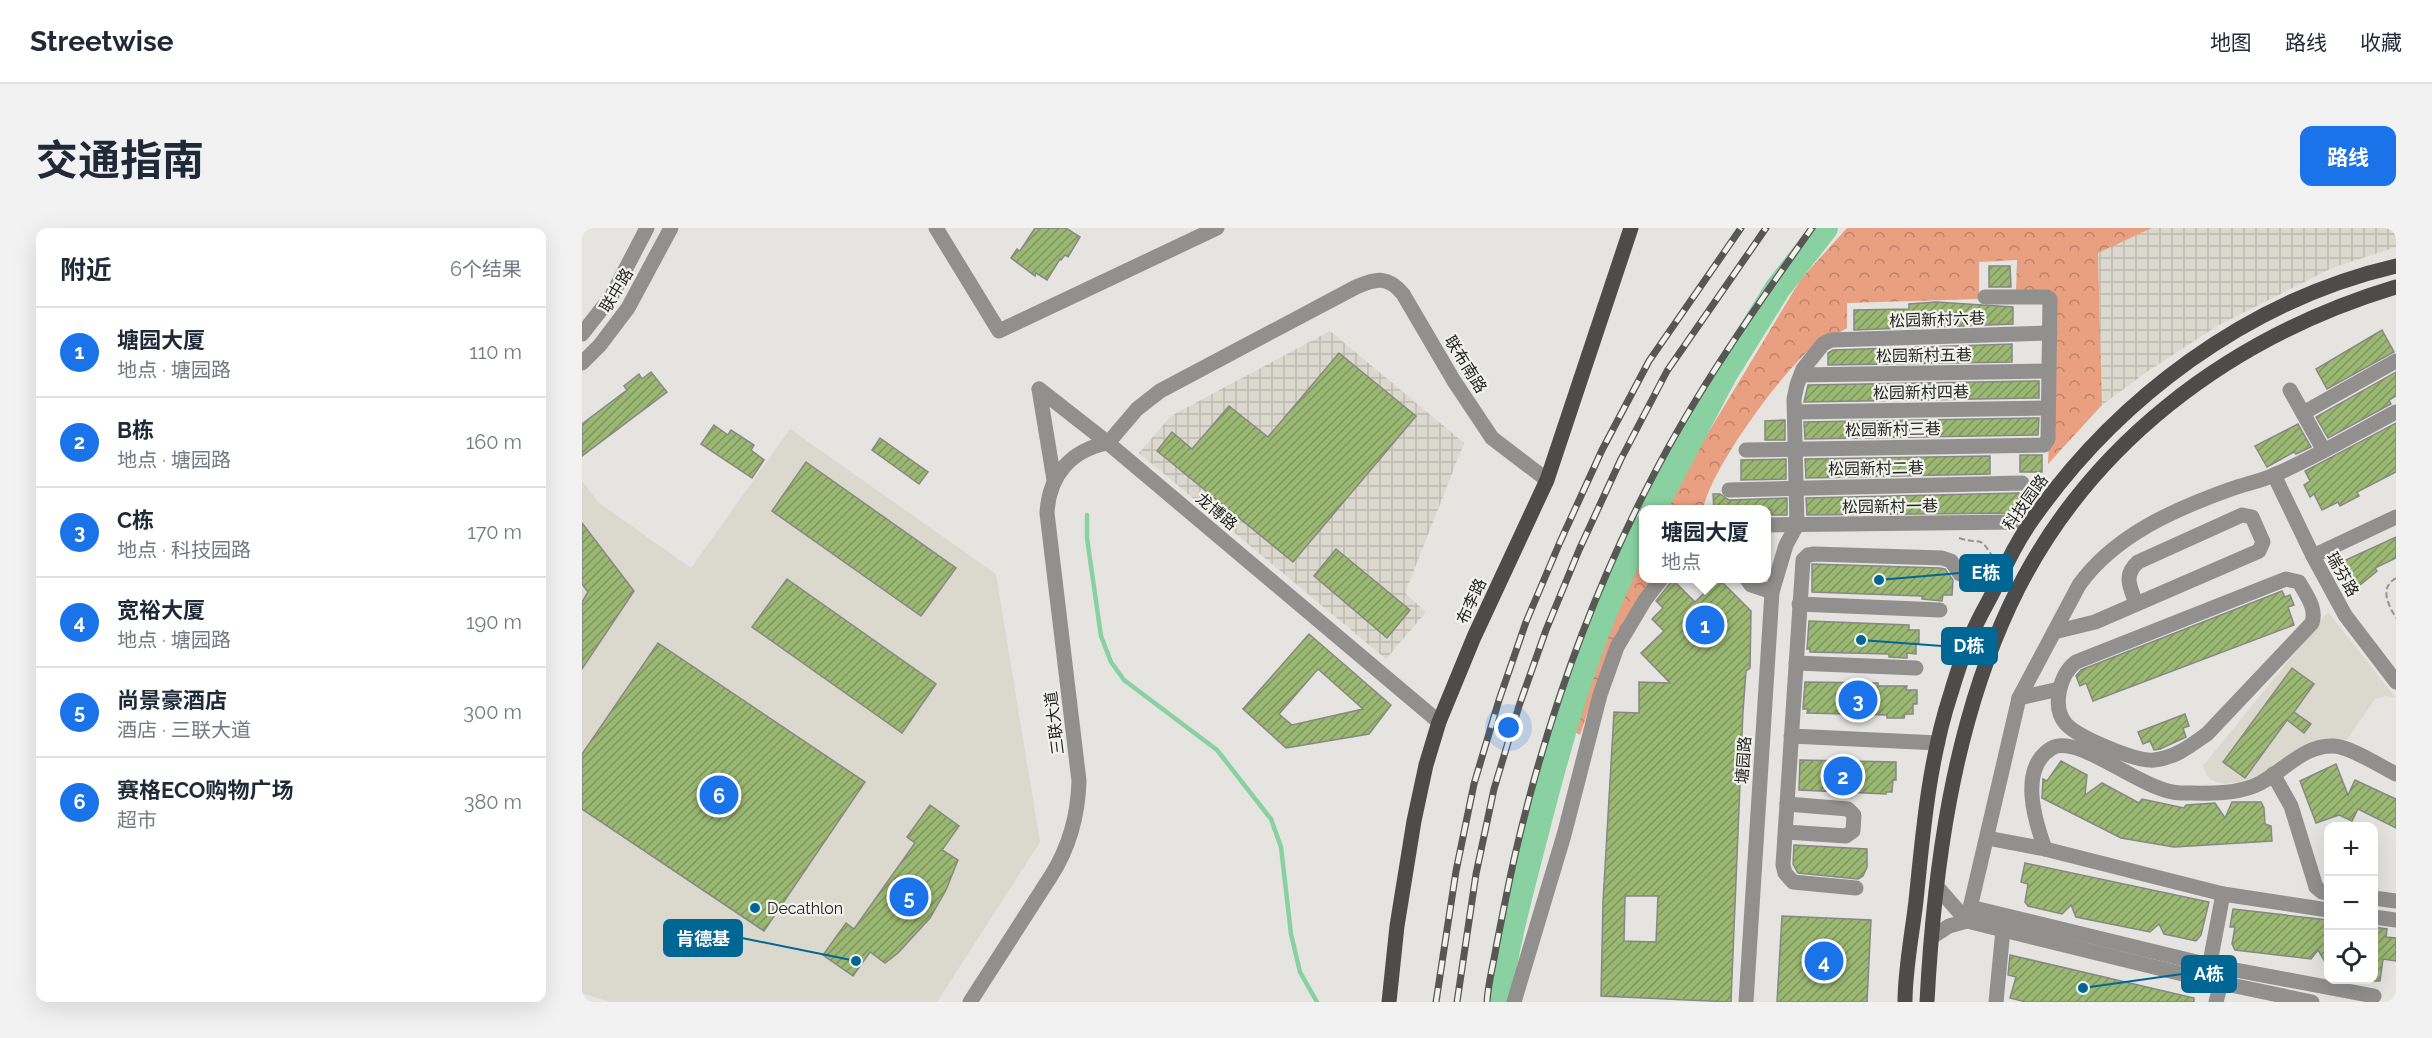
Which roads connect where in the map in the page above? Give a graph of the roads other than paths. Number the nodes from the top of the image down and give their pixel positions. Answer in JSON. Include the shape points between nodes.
{"nodes":[{"id":1,"x":647,"y":228,"type":"edge"},
{"id":2,"x":671,"y":228,"type":"edge"},
{"id":3,"x":936,"y":228,"type":"edge"},
{"id":4,"x":1217,"y":228,"type":"edge"},
{"id":5,"x":1630,"y":228,"type":"edge"},
{"id":6,"x":2396,"y":266,"type":"edge"},
{"id":7,"x":2396,"y":287,"type":"edge"},
{"id":8,"x":1985,"y":297,"type":"dead end"},
{"id":9,"x":2280,"y":306,"type":"junction"},
{"id":10,"x":2290,"y":327,"type":"junction"},
{"id":11,"x":2050,"y":333,"type":"junction"},
{"id":12,"x":582,"y":334,"type":"edge"},
{"id":13,"x":2396,"y":361,"type":"edge"},
{"id":14,"x":582,"y":363,"type":"edge"},
{"id":15,"x":2048,"y":371,"type":"junction"},
{"id":16,"x":1801,"y":375,"type":"junction"},
{"id":17,"x":2290,"y":390,"type":"dead end"},
{"id":18,"x":2048,"y":408,"type":"junction"},
{"id":19,"x":1795,"y":412,"type":"junction"},
{"id":20,"x":2396,"y":412,"type":"edge"},
{"id":21,"x":2303,"y":413,"type":"junction"},
{"id":22,"x":1108,"y":443,"type":"junction"},
{"id":23,"x":1796,"y":448,"type":"junction"},
{"id":24,"x":2324,"y":449,"type":"junction"},
{"id":25,"x":1746,"y":450,"type":"dead end"},
{"id":26,"x":2274,"y":475,"type":"junction"},
{"id":27,"x":1054,"y":480,"type":"junction"},
{"id":28,"x":1547,"y":480,"type":"junction"},
{"id":29,"x":2022,"y":483,"type":"dead end"},
{"id":30,"x":1797,"y":488,"type":"junction"},
{"id":31,"x":1730,"y":490,"type":"dead end"},
{"id":32,"x":2396,"y":517,"type":"edge"},
{"id":33,"x":2014,"y":522,"type":"dead end"},
{"id":34,"x":1771,"y":525,"type":"edge"},
{"id":35,"x":1797,"y":525,"type":"junction"},
{"id":36,"x":2313,"y":556,"type":"junction"},
{"id":37,"x":1960,"y":574,"type":"dead end"},
{"id":38,"x":1659,"y":583,"type":"edge"},
{"id":39,"x":1749,"y":583,"type":"edge"},
{"id":40,"x":1772,"y":591,"type":"junction"},
{"id":41,"x":2136,"y":603,"type":"junction"},
{"id":42,"x":1799,"y":604,"type":"junction"},
{"id":43,"x":1940,"y":610,"type":"dead end"},
{"id":44,"x":2054,"y":632,"type":"junction"},
{"id":45,"x":1796,"y":663,"type":"junction"},
{"id":46,"x":1916,"y":668,"type":"dead end"},
{"id":47,"x":2396,"y":682,"type":"edge"},
{"id":48,"x":2059,"y":689,"type":"junction"},
{"id":49,"x":2019,"y":698,"type":"junction"},
{"id":50,"x":1439,"y":722,"type":"junction"},
{"id":51,"x":1791,"y":736,"type":"junction"},
{"id":52,"x":1938,"y":743,"type":"junction"},
{"id":53,"x":2273,"y":774,"type":"junction"},
{"id":54,"x":2396,"y":774,"type":"edge"},
{"id":55,"x":1787,"y":804,"type":"junction"},
{"id":56,"x":1785,"y":831,"type":"junction"},
{"id":57,"x":1987,"y":838,"type":"junction"},
{"id":58,"x":2045,"y":849,"type":"junction"},
{"id":59,"x":1856,"y":888,"type":"dead end"},
{"id":60,"x":1938,"y":888,"type":"junction"},
{"id":61,"x":2324,"y":892,"type":"edge"},
{"id":62,"x":2223,"y":894,"type":"junction"},
{"id":63,"x":2378,"y":899,"type":"edge"},
{"id":64,"x":2396,"y":901,"type":"edge"},
{"id":65,"x":2324,"y":909,"type":"edge"},
{"id":66,"x":1968,"y":914,"type":"junction"},
{"id":67,"x":2378,"y":918,"type":"edge"},
{"id":68,"x":2396,"y":920,"type":"edge"},
{"id":69,"x":2002,"y":930,"type":"junction"},
{"id":70,"x":1932,"y":937,"type":"junction"},
{"id":71,"x":2212,"y":976,"type":"junction"},
{"id":72,"x":2374,"y":996,"type":"dead end"},
{"id":73,"x":1904,"y":1000,"type":"edge"},
{"id":74,"x":970,"y":1002,"type":"edge"},
{"id":75,"x":1389,"y":1002,"type":"edge"},
{"id":76,"x":1514,"y":1002,"type":"edge"},
{"id":77,"x":1746,"y":1002,"type":"edge"},
{"id":78,"x":1927,"y":1002,"type":"edge"},
{"id":79,"x":1996,"y":1002,"type":"edge"},
{"id":80,"x":2216,"y":1002,"type":"edge"},
{"id":81,"x":2312,"y":1002,"type":"edge"}],
"edges":[{"from":1,"to":12,"type":"street","name":"联中路","via":[[611,297]]},
{"from":2,"to":14,"type":"street","name":"联中路","via":[[628,308]]},
{"from":3,"to":4,"type":"street","via":[[999,331]]},
{"from":5,"to":28,"type":"main road","name":"布李路"},
{"from":6,"to":9,"type":"main road","name":"科技园路","via":[[2321,288]]},
{"from":7,"to":10,"type":"main road","via":[[2353,300]]},
{"from":8,"to":11,"type":"street","via":[[2047,297],[2051,303]]},
{"from":9,"to":10,"type":"main road"},
{"from":9,"to":52,"type":"main road","name":"科技园路","via":[[2202,352],[2164,381],[2111,429],[2040,510],[2020,539],[1971,635]]},
{"from":10,"to":60,"type":"main road","via":[[2212,372],[2120,448],[2097,473],[2031,564],[2002,623],[1966,726],[1943,841]]},
{"from":11,"to":15,"type":"street"},
{"from":11,"to":16,"type":"street","name":"松园新村六巷","via":[[1827,341]]},
{"from":13,"to":21,"type":"street"},
{"from":15,"to":16,"type":"street","name":"松园新村五巷"},
{"from":15,"to":18,"type":"street"},
{"from":16,"to":19,"type":"street","via":[[1794,399]]},
{"from":17,"to":21,"type":"street"},
{"from":18,"to":19,"type":"street","name":"松园新村四巷"},
{"from":18,"to":23,"type":"street","name":"松园新村三巷","via":[[2048,439],[2044,445]]},
{"from":19,"to":23,"type":"street"},
{"from":20,"to":24,"type":"street"},
{"from":21,"to":24,"type":"street"},
{"from":22,"to":27,"type":"street","name":"三联大道","via":[[1077,454]]},
{"from":22,"to":27,"type":"street","name":"龙博路","via":[[1039,389]]},
{"from":22,"to":28,"type":"street","name":"联布南路","via":[[1137,409],[1160,391],[1356,287],[1381,279],[1395,284],[1403,294],[1492,438]]},
{"from":22,"to":50,"type":"street","name":"龙博路"},
{"from":23,"to":25,"type":"street","name":"松园新村三巷"},
{"from":23,"to":30,"type":"street"},
{"from":24,"to":26,"type":"street"},
{"from":26,"to":36,"type":"street","name":"瑞芬路"},
{"from":26,"to":44,"type":"street","via":[[2187,507],[2112,549],[2079,585]]},
{"from":27,"to":74,"type":"street","name":"三联大道","via":[[1047,513],[1078,764],[1077,814],[1060,862]]},
{"from":28,"to":50,"type":"main road","name":"布李路"},
{"from":29,"to":30,"type":"street","name":"松园新村二巷"},
{"from":30,"to":31,"type":"street","name":"松园新村二巷"},
{"from":30,"to":35,"type":"street"},
{"from":32,"to":36,"type":"street"},
{"from":33,"to":35,"type":"street","name":"松园新村一巷"},
{"from":34,"to":35,"type":"street","name":"松园新村一巷"},
{"from":35,"to":40,"type":"street","name":"塘园路","via":[[1786,544]]},
{"from":36,"to":47,"type":"street","name":"瑞芬路","via":[[2345,615]]},
{"from":37,"to":42,"type":"street","via":[[1951,561],[1942,558],[1808,555],[1802,566]]},
{"from":38,"to":76,"type":"street","via":[[1617,646],[1600,695],[1564,835]]},
{"from":39,"to":40,"type":"street"},
{"from":40,"to":77,"type":"street","name":"塘园路"},
{"from":41,"to":41,"type":"street","via":[[2259,551],[2263,542],[2252,517],[2242,515],[2138,562],[2128,575]]},
{"from":41,"to":44,"type":"street","via":[[2095,622]]},
{"from":42,"to":43,"type":"street"},
{"from":42,"to":45,"type":"street"},
{"from":44,"to":49,"type":"street"},
{"from":45,"to":46,"type":"street"},
{"from":45,"to":51,"type":"street"},
{"from":48,"to":48,"type":"street","via":[[2064,723],[2075,732],[2145,760],[2174,755],[2207,734],[2307,630],[2315,616],[2313,608],[2297,580],[2286,579],[2076,662]]},
{"from":48,"to":49,"type":"street"},
{"from":49,"to":57,"type":"street"},
{"from":50,"to":75,"type":"main road","name":"布李路","via":[[1414,821]]},
{"from":51,"to":52,"type":"street"},
{"from":51,"to":55,"type":"street"},
{"from":52,"to":73,"type":"main road","name":"科技园路","via":[[1930,772]]},
{"from":53,"to":54,"type":"street","via":[[2307,753],[2336,746]]},
{"from":53,"to":58,"type":"street","via":[[2254,786],[2235,791],[2178,793],[2151,786],[2081,749],[2070,745],[2055,747],[2040,760],[2032,786],[2035,823]]},
{"from":53,"to":61,"type":"street","via":[[2291,806],[2316,886]]},
{"from":55,"to":56,"type":"street"},
{"from":55,"to":56,"type":"street","via":[[1848,809],[1854,815],[1853,831],[1846,836]]},
{"from":56,"to":59,"type":"street","via":[[1783,865],[1793,882]]},
{"from":57,"to":58,"type":"street"},
{"from":57,"to":66,"type":"street"},
{"from":58,"to":62,"type":"street"},
{"from":60,"to":66,"type":"street"},
{"from":60,"to":70,"type":"main road"},
{"from":62,"to":65,"type":"street"},
{"from":62,"to":71,"type":"street"},
{"from":63,"to":64,"type":"street"},
{"from":66,"to":69,"type":"street"},
{"from":66,"to":70,"type":"street"},
{"from":66,"to":71,"type":"street"},
{"from":67,"to":68,"type":"street"},
{"from":69,"to":71,"type":"street"},
{"from":69,"to":79,"type":"street"},
{"from":70,"to":78,"type":"main road"},
{"from":71,"to":72,"type":"street"},
{"from":71,"to":80,"type":"street"},
{"from":71,"to":81,"type":"street"}]}
